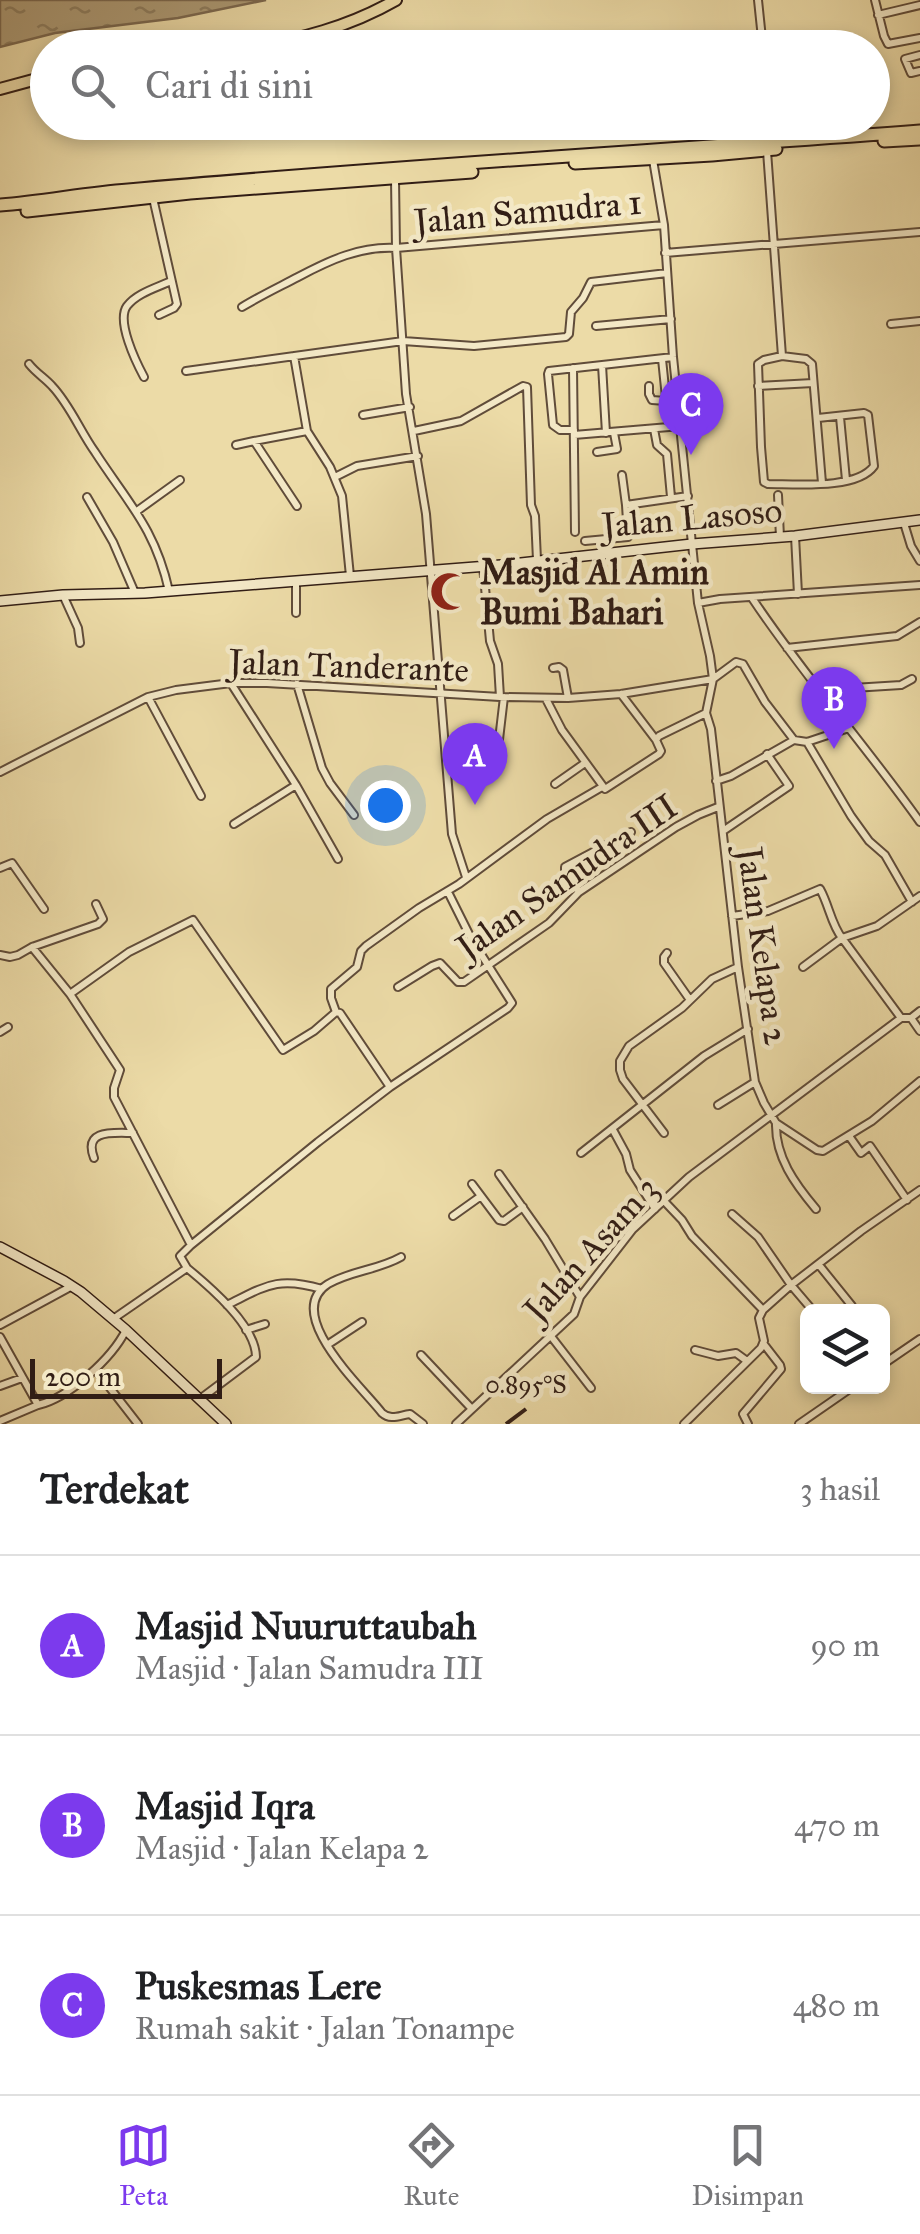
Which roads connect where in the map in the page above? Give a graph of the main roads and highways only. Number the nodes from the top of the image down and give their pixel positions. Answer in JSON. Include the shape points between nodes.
{"nodes":[{"id":1,"x":396,"y":0,"type":"edge"},
{"id":2,"x":333,"y":30,"type":"edge"},
{"id":3,"x":30,"y":81,"type":"edge"},
{"id":4,"x":0,"y":89,"type":"edge"},
{"id":5,"x":920,"y":130,"type":"edge"},
{"id":6,"x":890,"y":133,"type":"edge"},
{"id":7,"x":920,"y":139,"type":"edge"},
{"id":8,"x":825,"y":140,"type":"edge"},
{"id":9,"x":768,"y":146,"type":"junction"},
{"id":10,"x":688,"y":151,"type":"junction"},
{"id":11,"x":0,"y":209,"type":"edge"}],
"edges":[{"from":1,"to":2,"type":"main road"},
{"from":3,"to":4,"type":"main road"},
{"from":5,"to":6,"type":"highway"},
{"from":7,"to":9,"type":"highway"},
{"from":8,"to":9,"type":"highway"},
{"from":9,"to":10,"type":"highway"},
{"from":10,"to":11,"type":"highway","via":[[124,190]]},
{"from":10,"to":11,"type":"highway"}]}
